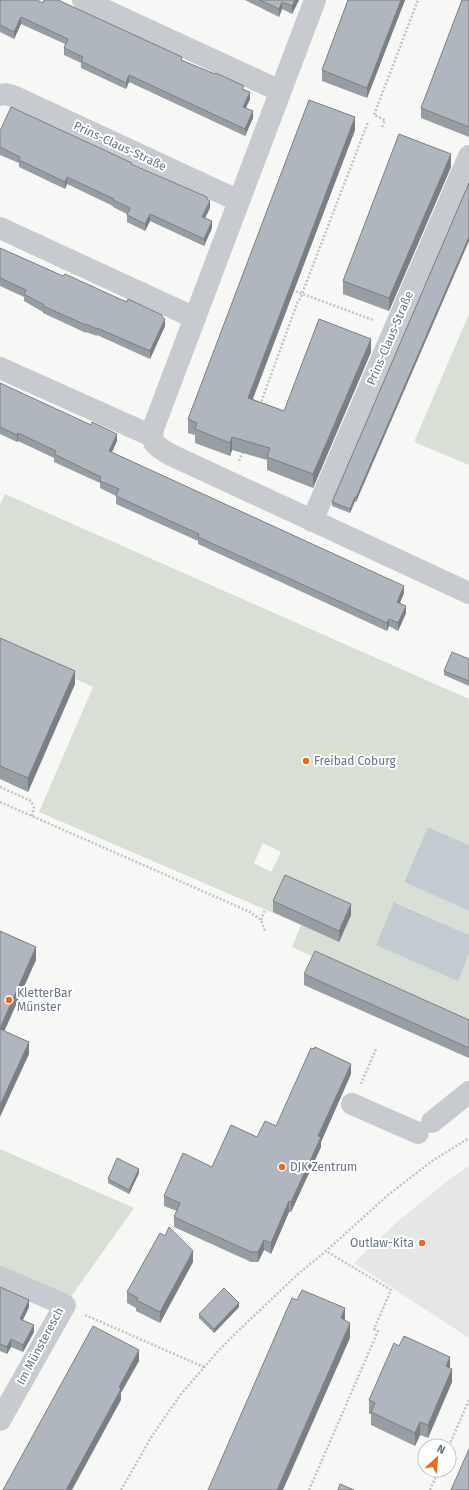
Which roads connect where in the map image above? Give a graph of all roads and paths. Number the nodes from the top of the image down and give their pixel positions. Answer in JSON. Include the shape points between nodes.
{"nodes":[{"id":1,"x":83,"y":0,"type":"edge"},
{"id":2,"x":315,"y":0,"type":"edge"},
{"id":3,"x":418,"y":0,"type":"edge"},
{"id":4,"x":280,"y":91,"type":"junction"},
{"id":5,"x":0,"y":95,"type":"edge"},
{"id":6,"x":368,"y":122,"type":"dead end"},
{"id":7,"x":382,"y":127,"type":"dead end"},
{"id":8,"x":469,"y":156,"type":"edge"},
{"id":9,"x":239,"y":201,"type":"junction"},
{"id":10,"x":0,"y":228,"type":"edge"},
{"id":11,"x":288,"y":288,"type":"edge"},
{"id":12,"x":303,"y":294,"type":"junction"},
{"id":13,"x":195,"y":318,"type":"junction"},
{"id":14,"x":395,"y":329,"type":"junction"},
{"id":15,"x":0,"y":368,"type":"edge"},
{"id":16,"x":258,"y":410,"type":"edge"},
{"id":17,"x":152,"y":436,"type":"junction"},
{"id":18,"x":244,"y":446,"type":"edge"},
{"id":19,"x":230,"y":483,"type":"junction"},
{"id":20,"x":312,"y":521,"type":"junction"},
{"id":21,"x":469,"y":593,"type":"edge"},
{"id":22,"x":0,"y":787,"type":"edge"},
{"id":23,"x":0,"y":802,"type":"edge"},
{"id":24,"x":32,"y":816,"type":"junction"},
{"id":25,"x":265,"y":910,"type":"dead end"},
{"id":26,"x":261,"y":920,"type":"junction"},
{"id":27,"x":265,"y":931,"type":"dead end"},
{"id":28,"x":376,"y":1049,"type":"dead end"},
{"id":29,"x":361,"y":1084,"type":"dead end"},
{"id":30,"x":469,"y":1092,"type":"edge"},
{"id":31,"x":352,"y":1104,"type":"dead end"},
{"id":32,"x":469,"y":1138,"type":"edge"},
{"id":33,"x":326,"y":1251,"type":"junction"},
{"id":34,"x":0,"y":1276,"type":"edge"},
{"id":35,"x":65,"y":1305,"type":"junction"},
{"id":36,"x":204,"y":1367,"type":"junction"},
{"id":37,"x":469,"y":1400,"type":"edge"},
{"id":38,"x":3,"y":1410,"type":"edge"},
{"id":39,"x":452,"y":1438,"type":"edge"},
{"id":40,"x":435,"y":1478,"type":"edge"},
{"id":41,"x":121,"y":1490,"type":"edge"},
{"id":42,"x":309,"y":1490,"type":"edge"},
{"id":43,"x":430,"y":1490,"type":"edge"}],
"edges":[{"from":1,"to":4,"type":"street"},
{"from":2,"to":4,"type":"street"},
{"from":3,"to":7,"type":"path","via":[[374,115],[385,120]]},
{"from":4,"to":9,"type":"street"},
{"from":5,"to":9,"type":"street","name":"Prins-Claus-Straße","via":[[13,96]]},
{"from":6,"to":12,"type":"path"},
{"from":8,"to":14,"type":"street","name":"Prins-Claus-Straße"},
{"from":9,"to":13,"type":"street"},
{"from":10,"to":13,"type":"street"},
{"from":11,"to":12,"type":"path"},
{"from":12,"to":14,"type":"path"},
{"from":12,"to":16,"type":"path","via":[[298,301]]},
{"from":13,"to":17,"type":"street"},
{"from":14,"to":20,"type":"street","name":"Prins-Claus-Straße"},
{"from":15,"to":17,"type":"street"},
{"from":17,"to":19,"type":"street","via":[[158,447],[169,454]]},
{"from":18,"to":19,"type":"path"},
{"from":19,"to":20,"type":"street"},
{"from":20,"to":21,"type":"street"},
{"from":22,"to":24,"type":"path","via":[[30,801],[34,807]]},
{"from":23,"to":24,"type":"path"},
{"from":24,"to":26,"type":"path","via":[[200,889],[250,912]]},
{"from":25,"to":26,"type":"path"},
{"from":26,"to":27,"type":"path"},
{"from":28,"to":29,"type":"path"},
{"from":30,"to":31,"type":"street","via":[[425,1127]]},
{"from":32,"to":33,"type":"path","via":[[410,1177]]},
{"from":33,"to":36,"type":"path","via":[[272,1298]]},
{"from":33,"to":42,"type":"path","via":[[391,1290],[374,1329],[378,1331]]},
{"from":34,"to":35,"type":"street","name":"Im Münsteresch"},
{"from":35,"to":36,"type":"path"},
{"from":35,"to":38,"type":"street","name":"Im Münsteresch"},
{"from":36,"to":41,"type":"path","via":[[166,1415]]},
{"from":37,"to":39,"type":"path"},
{"from":40,"to":43,"type":"path"}]}
